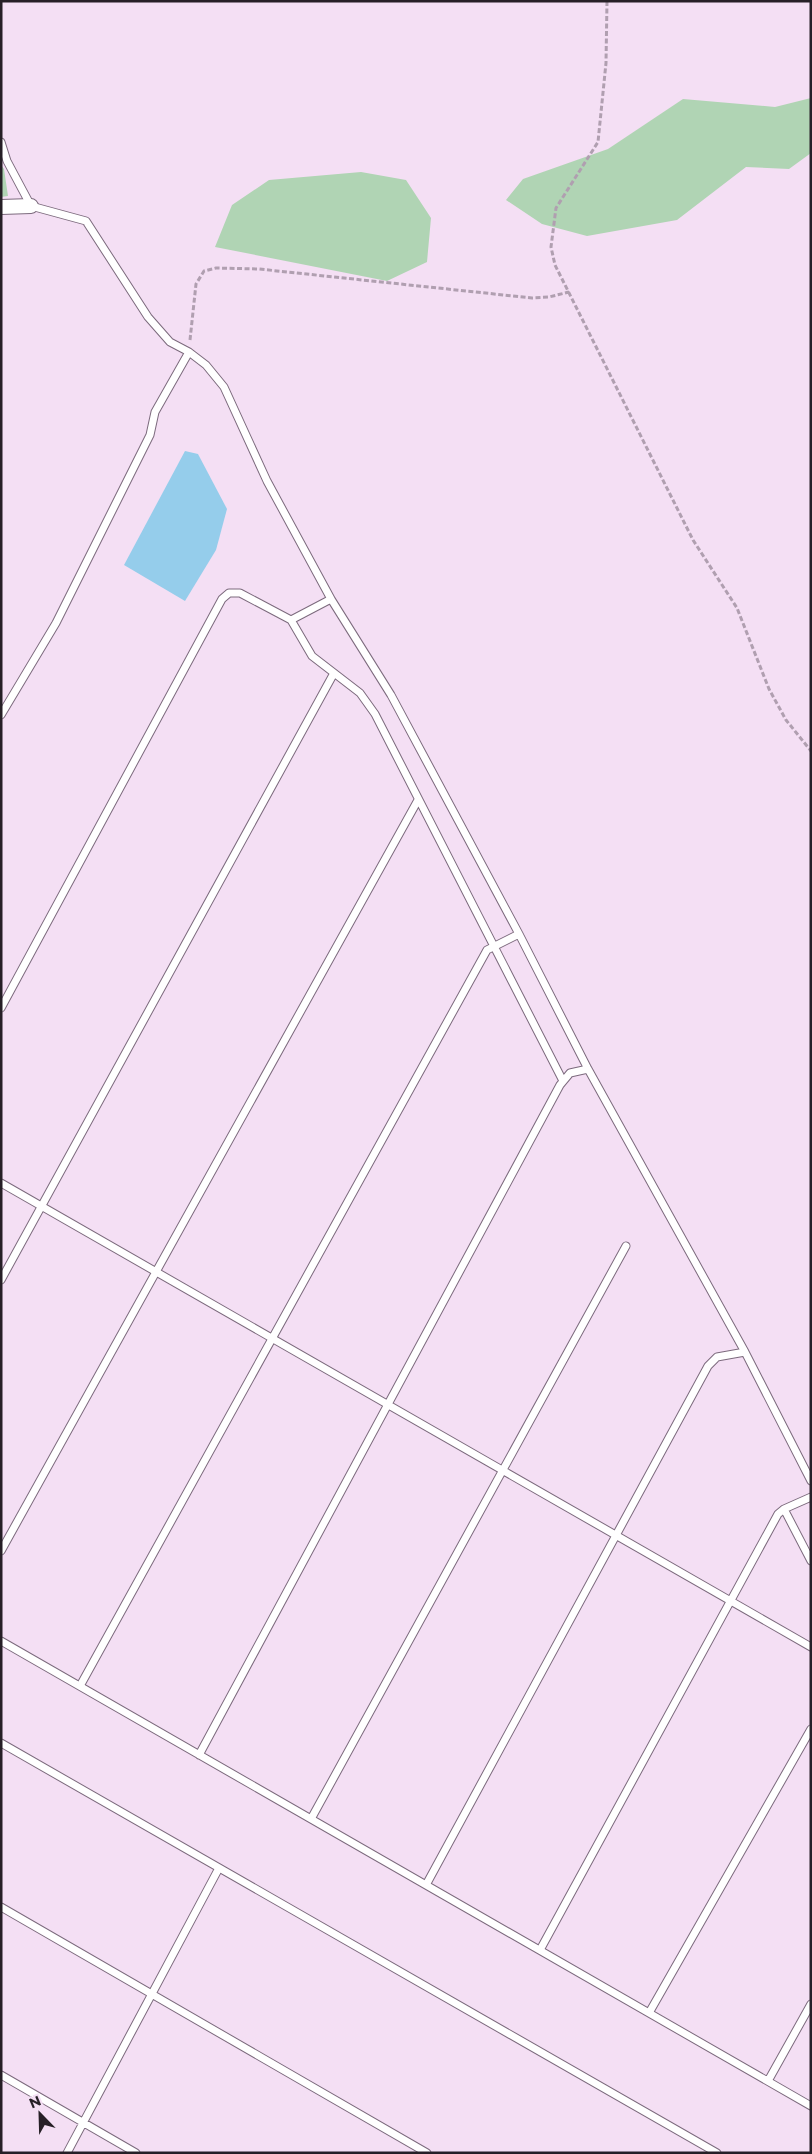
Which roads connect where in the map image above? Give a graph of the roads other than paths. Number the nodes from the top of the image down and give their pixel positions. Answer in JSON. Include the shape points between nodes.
{"nodes":[{"id":1,"x":1,"y":142,"type":"edge"},
{"id":2,"x":4,"y":161,"type":"edge"},
{"id":3,"x":31,"y":206,"type":"junction"},
{"id":4,"x":1,"y":207,"type":"edge"},
{"id":5,"x":189,"y":352,"type":"junction"},
{"id":6,"x":331,"y":599,"type":"junction"},
{"id":7,"x":291,"y":620,"type":"junction"},
{"id":8,"x":334,"y":672,"type":"junction"},
{"id":9,"x":1,"y":715,"type":"edge"},
{"id":10,"x":418,"y":800,"type":"junction"},
{"id":11,"x":519,"y":934,"type":"junction"},
{"id":12,"x":494,"y":946,"type":"junction"},
{"id":13,"x":1,"y":1008,"type":"edge"},
{"id":14,"x":588,"y":1068,"type":"junction"},
{"id":15,"x":563,"y":1081,"type":"junction"},
{"id":16,"x":1,"y":1182,"type":"edge"},
{"id":17,"x":42,"y":1206,"type":"junction"},
{"id":18,"x":626,"y":1246,"type":"dead end"},
{"id":19,"x":156,"y":1272,"type":"junction"},
{"id":20,"x":1,"y":1280,"type":"edge"},
{"id":21,"x":272,"y":1338,"type":"junction"},
{"id":22,"x":745,"y":1352,"type":"junction"},
{"id":23,"x":388,"y":1404,"type":"junction"},
{"id":24,"x":503,"y":1470,"type":"junction"},
{"id":25,"x":811,"y":1481,"type":"edge"},
{"id":26,"x":811,"y":1497,"type":"edge"},
{"id":27,"x":784,"y":1509,"type":"junction"},
{"id":28,"x":616,"y":1536,"type":"junction"},
{"id":29,"x":1,"y":1551,"type":"edge"},
{"id":30,"x":811,"y":1560,"type":"edge"},
{"id":31,"x":730,"y":1601,"type":"junction"},
{"id":32,"x":1,"y":1641,"type":"edge"},
{"id":33,"x":811,"y":1647,"type":"edge"},
{"id":34,"x":80,"y":1686,"type":"junction"},
{"id":35,"x":811,"y":1729,"type":"edge"},
{"id":36,"x":1,"y":1743,"type":"edge"},
{"id":37,"x":199,"y":1754,"type":"junction"},
{"id":38,"x":312,"y":1819,"type":"junction"},
{"id":39,"x":219,"y":1868,"type":"junction"},
{"id":40,"x":426,"y":1885,"type":"junction"},
{"id":41,"x":1,"y":1908,"type":"edge"},
{"id":42,"x":540,"y":1950,"type":"junction"},
{"id":43,"x":153,"y":1995,"type":"junction"},
{"id":44,"x":811,"y":2004,"type":"edge"},
{"id":45,"x":649,"y":2013,"type":"junction"},
{"id":46,"x":1,"y":2075,"type":"edge"},
{"id":47,"x":768,"y":2081,"type":"junction"},
{"id":48,"x":811,"y":2106,"type":"edge"},
{"id":49,"x":83,"y":2122,"type":"junction"},
{"id":50,"x":67,"y":2153,"type":"edge"},
{"id":51,"x":136,"y":2153,"type":"edge"},
{"id":52,"x":426,"y":2153,"type":"edge"},
{"id":53,"x":717,"y":2153,"type":"edge"}],
"edges":[{"from":1,"to":2,"type":"lane"},
{"from":2,"to":3,"type":"lane"},
{"from":3,"to":4,"type":"street"},
{"from":3,"to":5,"type":"lane","via":[[86,221],[148,317],[170,342]]},
{"from":5,"to":6,"type":"lane","via":[[206,365],[224,387],[267,481]]},
{"from":5,"to":9,"type":"lane","via":[[155,412],[150,435],[56,623]]},
{"from":6,"to":7,"type":"lane"},
{"from":6,"to":11,"type":"lane","via":[[391,695]]},
{"from":7,"to":8,"type":"lane","via":[[312,656]]},
{"from":7,"to":13,"type":"lane","via":[[240,593],[229,593],[222,599]]},
{"from":8,"to":10,"type":"lane","via":[[360,693],[375,714]]},
{"from":8,"to":17,"type":"lane"},
{"from":10,"to":12,"type":"lane"},
{"from":10,"to":19,"type":"lane"},
{"from":11,"to":12,"type":"lane"},
{"from":11,"to":14,"type":"lane"},
{"from":12,"to":15,"type":"lane"},
{"from":12,"to":21,"type":"lane","via":[[487,950]]},
{"from":14,"to":15,"type":"lane","via":[[570,1073]]},
{"from":14,"to":22,"type":"lane"},
{"from":15,"to":23,"type":"lane"},
{"from":16,"to":17,"type":"lane"},
{"from":17,"to":19,"type":"lane"},
{"from":17,"to":20,"type":"lane"},
{"from":18,"to":24,"type":"lane"},
{"from":19,"to":21,"type":"lane"},
{"from":19,"to":29,"type":"lane"},
{"from":21,"to":23,"type":"lane"},
{"from":21,"to":34,"type":"lane"},
{"from":22,"to":25,"type":"lane"},
{"from":22,"to":28,"type":"lane","via":[[717,1357],[708,1366]]},
{"from":23,"to":24,"type":"lane"},
{"from":23,"to":37,"type":"lane"},
{"from":24,"to":28,"type":"lane"},
{"from":24,"to":38,"type":"lane"},
{"from":26,"to":27,"type":"lane"},
{"from":27,"to":30,"type":"lane"},
{"from":27,"to":31,"type":"lane","via":[[778,1514]]},
{"from":28,"to":31,"type":"lane"},
{"from":28,"to":40,"type":"lane"},
{"from":31,"to":33,"type":"lane"},
{"from":31,"to":42,"type":"lane"},
{"from":32,"to":34,"type":"lane"},
{"from":34,"to":37,"type":"lane"},
{"from":35,"to":45,"type":"lane"},
{"from":36,"to":39,"type":"lane"},
{"from":37,"to":38,"type":"lane"},
{"from":38,"to":40,"type":"lane"},
{"from":39,"to":43,"type":"lane"},
{"from":39,"to":53,"type":"lane"},
{"from":40,"to":42,"type":"lane"},
{"from":41,"to":43,"type":"lane"},
{"from":42,"to":45,"type":"lane"},
{"from":43,"to":49,"type":"lane"},
{"from":43,"to":52,"type":"lane"},
{"from":44,"to":47,"type":"lane"},
{"from":45,"to":47,"type":"lane"},
{"from":46,"to":49,"type":"lane"},
{"from":47,"to":48,"type":"lane"},
{"from":49,"to":50,"type":"lane"},
{"from":49,"to":51,"type":"lane"}]}
